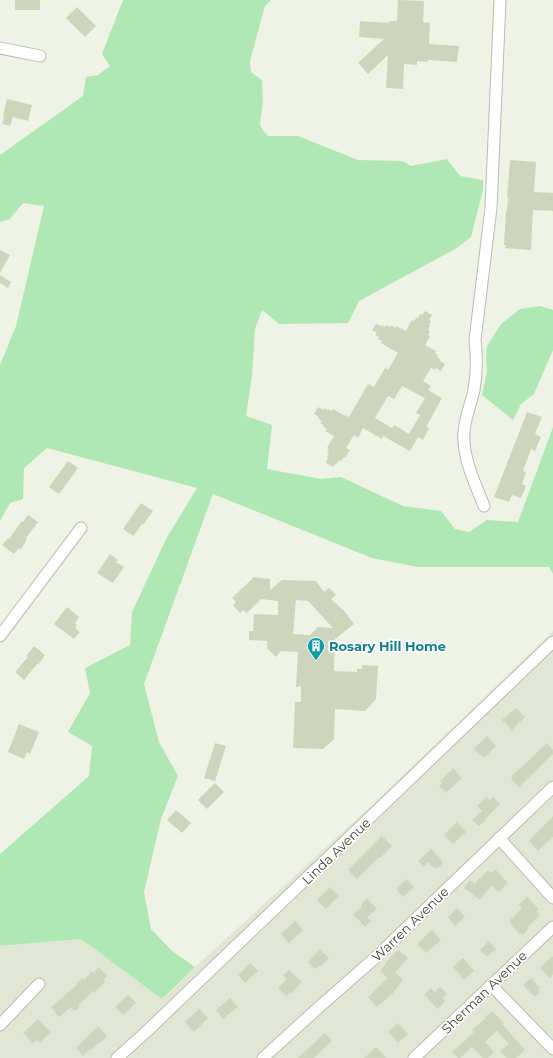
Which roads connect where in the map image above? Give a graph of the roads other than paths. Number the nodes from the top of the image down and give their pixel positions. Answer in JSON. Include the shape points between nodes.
{"nodes":[{"id":1,"x":500,"y":0,"type":"edge"},
{"id":2,"x":0,"y":48,"type":"edge"},
{"id":3,"x":40,"y":56,"type":"dead end"},
{"id":4,"x":484,"y":506,"type":"dead end"},
{"id":5,"x":81,"y":528,"type":"dead end"},
{"id":6,"x":0,"y":636,"type":"edge"},
{"id":7,"x":553,"y":642,"type":"edge"},
{"id":8,"x":553,"y":787,"type":"edge"},
{"id":9,"x":499,"y":838,"type":"junction"},
{"id":10,"x":553,"y":898,"type":"edge"},
{"id":11,"x":553,"y":927,"type":"edge"},
{"id":12,"x":39,"y":984,"type":"dead end"},
{"id":13,"x":491,"y":985,"type":"junction"},
{"id":14,"x":0,"y":1025,"type":"edge"},
{"id":15,"x":553,"y":1049,"type":"edge"},
{"id":16,"x":419,"y":1056,"type":"edge"},
{"id":17,"x":117,"y":1058,"type":"edge"},
{"id":18,"x":263,"y":1058,"type":"edge"}],
"edges":[{"from":1,"to":4,"type":"street","via":[[491,208],[475,340],[476,374],[464,433],[464,449]]},
{"from":2,"to":3,"type":"street"},
{"from":5,"to":6,"type":"street"},
{"from":7,"to":17,"type":"street","name":"Linda Avenue"},
{"from":8,"to":9,"type":"street","name":"Warren Avenue"},
{"from":9,"to":10,"type":"street"},
{"from":9,"to":18,"type":"street","name":"Warren Avenue","via":[[375,958]]},
{"from":11,"to":13,"type":"street","name":"Sherman Avenue"},
{"from":12,"to":14,"type":"street"},
{"from":13,"to":15,"type":"street"},
{"from":13,"to":16,"type":"street","name":"Sherman Avenue"}]}
